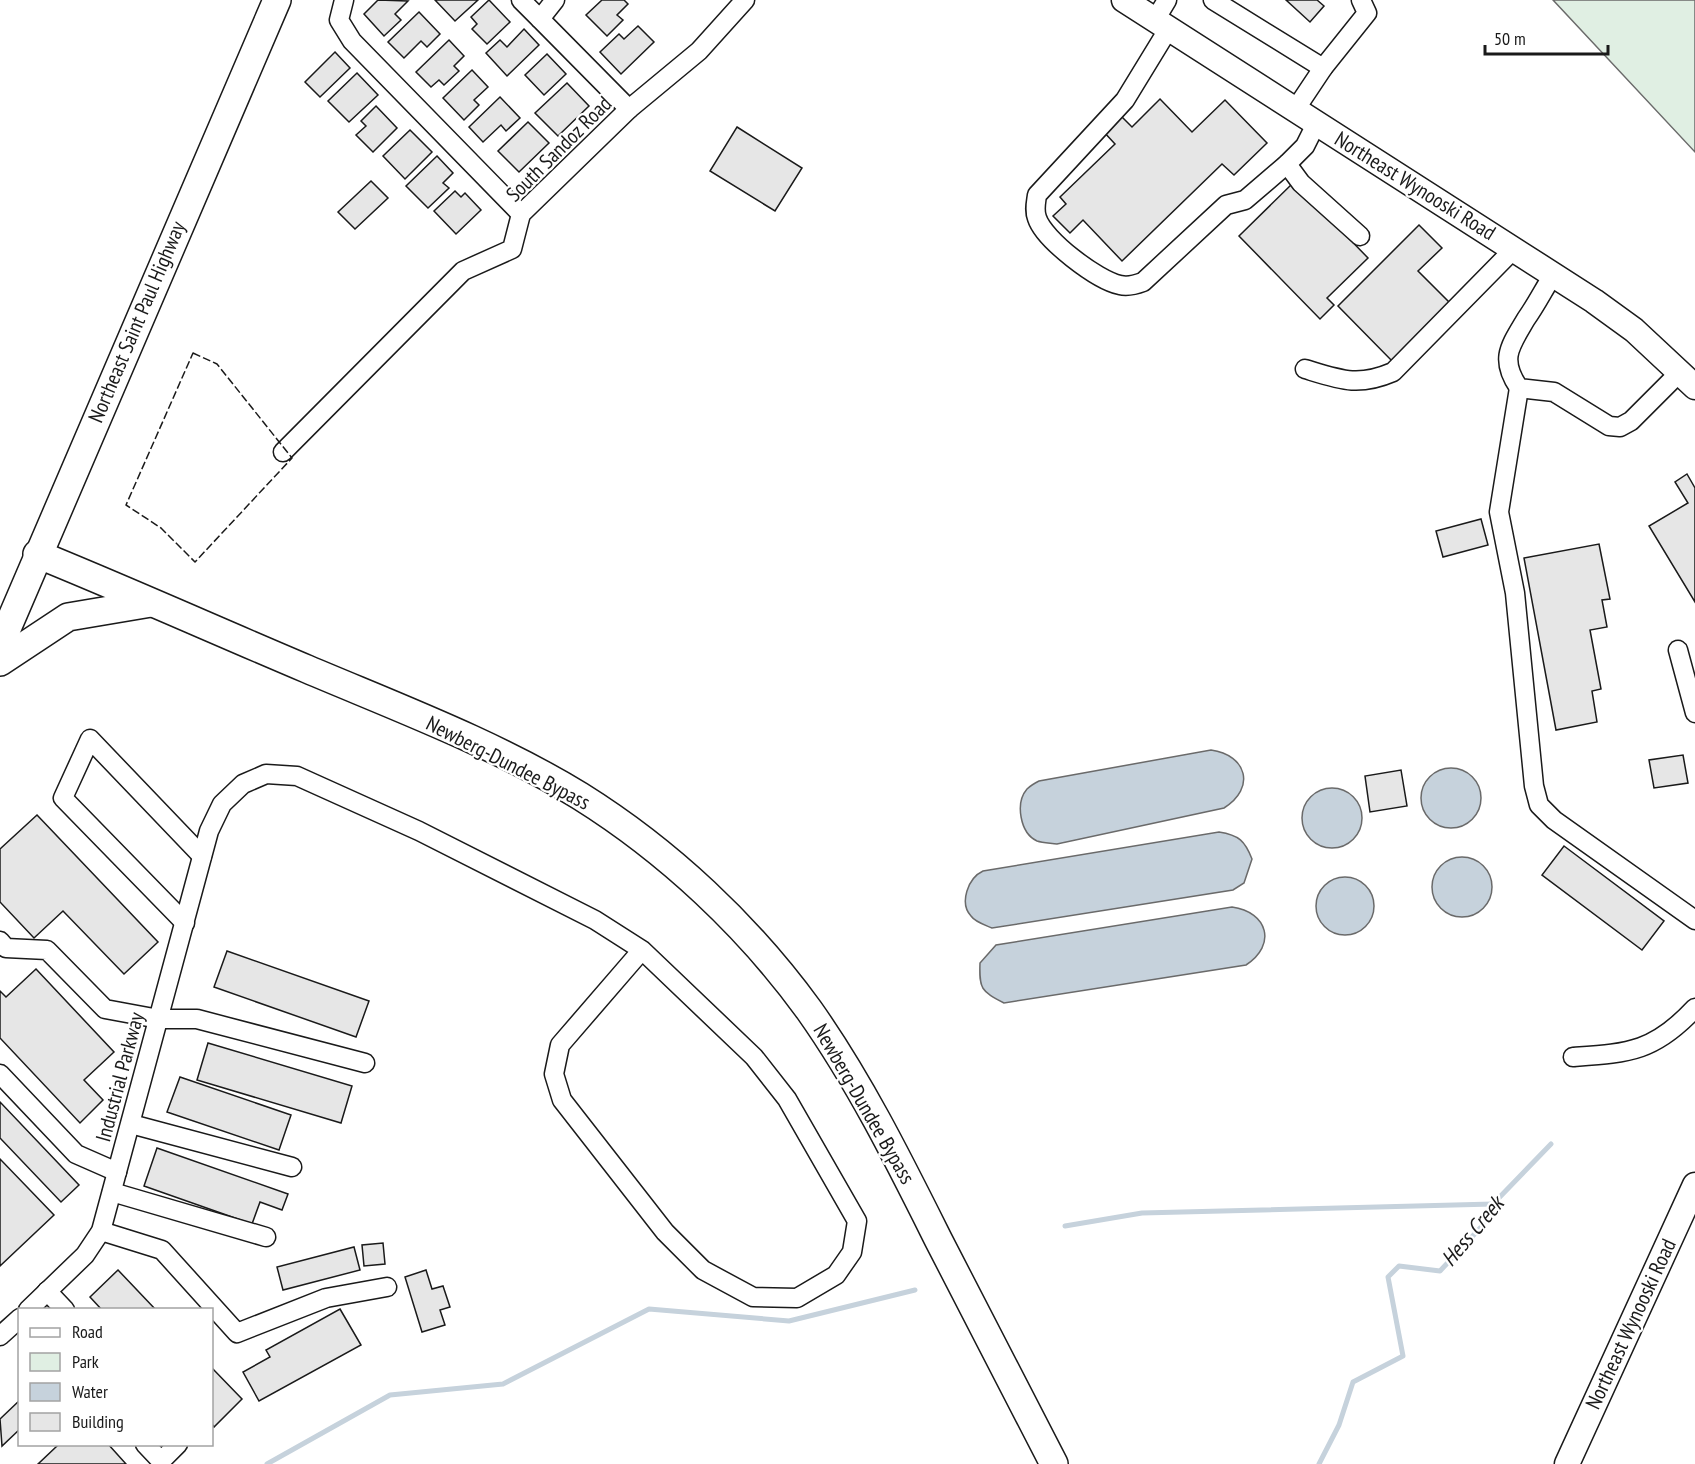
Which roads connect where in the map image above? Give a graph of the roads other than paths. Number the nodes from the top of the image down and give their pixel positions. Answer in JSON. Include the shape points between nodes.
{"nodes":[{"id":1,"x":277,"y":0,"type":"edge"},
{"id":2,"x":344,"y":0,"type":"edge"},
{"id":3,"x":521,"y":0,"type":"edge"},
{"id":4,"x":555,"y":0,"type":"edge"},
{"id":5,"x":745,"y":0,"type":"edge"},
{"id":6,"x":1124,"y":0,"type":"edge"},
{"id":7,"x":1213,"y":0,"type":"edge"},
{"id":8,"x":1361,"y":0,"type":"edge"},
{"id":9,"x":1163,"y":16,"type":"edge"},
{"id":10,"x":540,"y":19,"type":"junction"},
{"id":11,"x":1323,"y":68,"type":"junction"},
{"id":12,"x":629,"y":109,"type":"junction"},
{"id":13,"x":1295,"y":110,"type":"junction"},
{"id":14,"x":1316,"y":124,"type":"junction"},
{"id":15,"x":1287,"y":164,"type":"junction"},
{"id":16,"x":521,"y":214,"type":"junction"},
{"id":17,"x":1360,"y":236,"type":"dead end"},
{"id":18,"x":1514,"y":249,"type":"junction"},
{"id":19,"x":1553,"y":274,"type":"junction"},
{"id":20,"x":1305,"y":369,"type":"dead end"},
{"id":21,"x":1688,"y":379,"type":"edge"},
{"id":22,"x":1519,"y":388,"type":"junction"},
{"id":23,"x":284,"y":452,"type":"dead end"},
{"id":24,"x":37,"y":554,"type":"junction"},
{"id":25,"x":151,"y":603,"type":"junction"},
{"id":26,"x":0,"y":645,"type":"edge"},
{"id":27,"x":1678,"y":650,"type":"dead end"},
{"id":28,"x":0,"y":662,"type":"edge"},
{"id":29,"x":1695,"y":713,"type":"edge"},
{"id":30,"x":202,"y":856,"type":"junction"},
{"id":31,"x":1695,"y":920,"type":"edge"},
{"id":32,"x":184,"y":923,"type":"junction"},
{"id":33,"x":0,"y":941,"type":"edge"},
{"id":34,"x":642,"y":950,"type":"junction"},
{"id":35,"x":1695,"y":1008,"type":"edge"},
{"id":36,"x":159,"y":1019,"type":"junction"},
{"id":37,"x":1573,"y":1057,"type":"dead end"},
{"id":38,"x":365,"y":1063,"type":"dead end"},
{"id":39,"x":0,"y":1074,"type":"edge"},
{"id":40,"x":131,"y":1124,"type":"junction"},
{"id":41,"x":292,"y":1167,"type":"dead end"},
{"id":42,"x":117,"y":1172,"type":"junction"},
{"id":43,"x":1695,"y":1185,"type":"edge"},
{"id":44,"x":112,"y":1192,"type":"junction"},
{"id":45,"x":101,"y":1231,"type":"junction"},
{"id":46,"x":266,"y":1237,"type":"dead end"},
{"id":47,"x":387,"y":1287,"type":"dead end"},
{"id":48,"x":47,"y":1291,"type":"junction"},
{"id":49,"x":30,"y":1308,"type":"edge"},
{"id":50,"x":63,"y":1308,"type":"edge"},
{"id":51,"x":147,"y":1446,"type":"edge"},
{"id":52,"x":176,"y":1446,"type":"edge"},
{"id":53,"x":1054,"y":1464,"type":"edge"},
{"id":54,"x":1566,"y":1464,"type":"edge"}],
"edges":[{"from":1,"to":24,"type":"highway","name":"Northeast Saint Paul Highway"},
{"from":2,"to":16,"type":"street","via":[[339,20],[352,41]]},
{"from":3,"to":10,"type":"street"},
{"from":4,"to":10,"type":"street"},
{"from":5,"to":12,"type":"street","name":"South Sandoz Road","via":[[699,51]]},
{"from":6,"to":9,"type":"main road","name":"Northeast Wynooski Road"},
{"from":7,"to":11,"type":"street"},
{"from":8,"to":11,"type":"street","via":[[1366,13]]},
{"from":9,"to":13,"type":"main road","name":"Northeast Wynooski Road"},
{"from":9,"to":15,"type":"street","via":[[1125,100],[1038,195],[1035,208],[1048,236],[1072,258],[1118,285],[1131,286],[1143,282],[1226,205],[1245,200]]},
{"from":10,"to":12,"type":"street"},
{"from":11,"to":13,"type":"street"},
{"from":12,"to":16,"type":"street","name":"South Sandoz Road"},
{"from":13,"to":14,"type":"main road","name":"Northeast Wynooski Road"},
{"from":14,"to":15,"type":"street","via":[[1305,146]]},
{"from":14,"to":18,"type":"main road","name":"Northeast Wynooski Road"},
{"from":15,"to":17,"type":"street"},
{"from":16,"to":23,"type":"street","name":"South Sandoz Road","via":[[512,249],[463,271]]},
{"from":18,"to":19,"type":"main road","name":"Northeast Wynooski Road"},
{"from":18,"to":20,"type":"street","via":[[1394,372],[1370,381],[1336,379]]},
{"from":19,"to":21,"type":"main road","name":"Northeast Wynooski Road","via":[[1634,330]]},
{"from":19,"to":22,"type":"street","via":[[1515,335],[1508,354],[1511,377]]},
{"from":21,"to":22,"type":"street","via":[[1620,427],[1609,426],[1554,392]]},
{"from":22,"to":31,"type":"street","via":[[1499,512],[1515,592],[1529,749],[1539,805],[1554,820]]},
{"from":24,"to":25,"type":"highway","name":"Newberg-Dundee Bypass"},
{"from":24,"to":26,"type":"highway","name":"Northeast Saint Paul Highway"},
{"from":25,"to":28,"type":"highway","via":[[68,617]]},
{"from":25,"to":53,"type":"highway","name":"Newberg-Dundee Bypass","via":[[447,729],[543,776],[614,820],[717,904],[765,955],[809,1011],[847,1069]]},
{"from":27,"to":29,"type":"street"},
{"from":30,"to":32,"type":"street","name":"Industrial Parkway"},
{"from":30,"to":32,"type":"street","via":[[90,739],[63,798]]},
{"from":30,"to":34,"type":"street","name":"Industrial Parkway","via":[[222,804],[243,784],[266,774],[297,776],[481,862],[595,920]]},
{"from":32,"to":36,"type":"street","name":"Industrial Parkway"},
{"from":33,"to":36,"type":"street","via":[[6,948],[47,950],[105,1009]]},
{"from":34,"to":34,"type":"street","name":"Industrial Parkway","via":[[754,1057],[787,1099],[857,1221],[852,1252],[836,1275],[797,1298],[753,1298],[703,1270],[665,1232],[562,1100],[554,1074],[560,1045]]},
{"from":35,"to":37,"type":"street","via":[[1668,1034],[1643,1047],[1626,1053]]},
{"from":36,"to":38,"type":"street","via":[[197,1019]]},
{"from":36,"to":40,"type":"street","name":"Industrial Parkway"},
{"from":39,"to":42,"type":"street","via":[[76,1154]]},
{"from":40,"to":41,"type":"street"},
{"from":40,"to":42,"type":"street","name":"Industrial Parkway"},
{"from":42,"to":44,"type":"street","name":"Industrial Parkway"},
{"from":43,"to":54,"type":"main road","name":"Northeast Wynooski Road"},
{"from":44,"to":45,"type":"street","name":"Industrial Parkway"},
{"from":44,"to":46,"type":"street"},
{"from":45,"to":47,"type":"street","via":[[162,1250],[237,1333],[326,1298]]},
{"from":45,"to":48,"type":"street","name":"Industrial Parkway","via":[[85,1255]]},
{"from":48,"to":49,"type":"street","name":"Industrial Parkway"},
{"from":48,"to":50,"type":"street"},
{"from":51,"to":52,"type":"street","via":[[161,1461]]}]}
